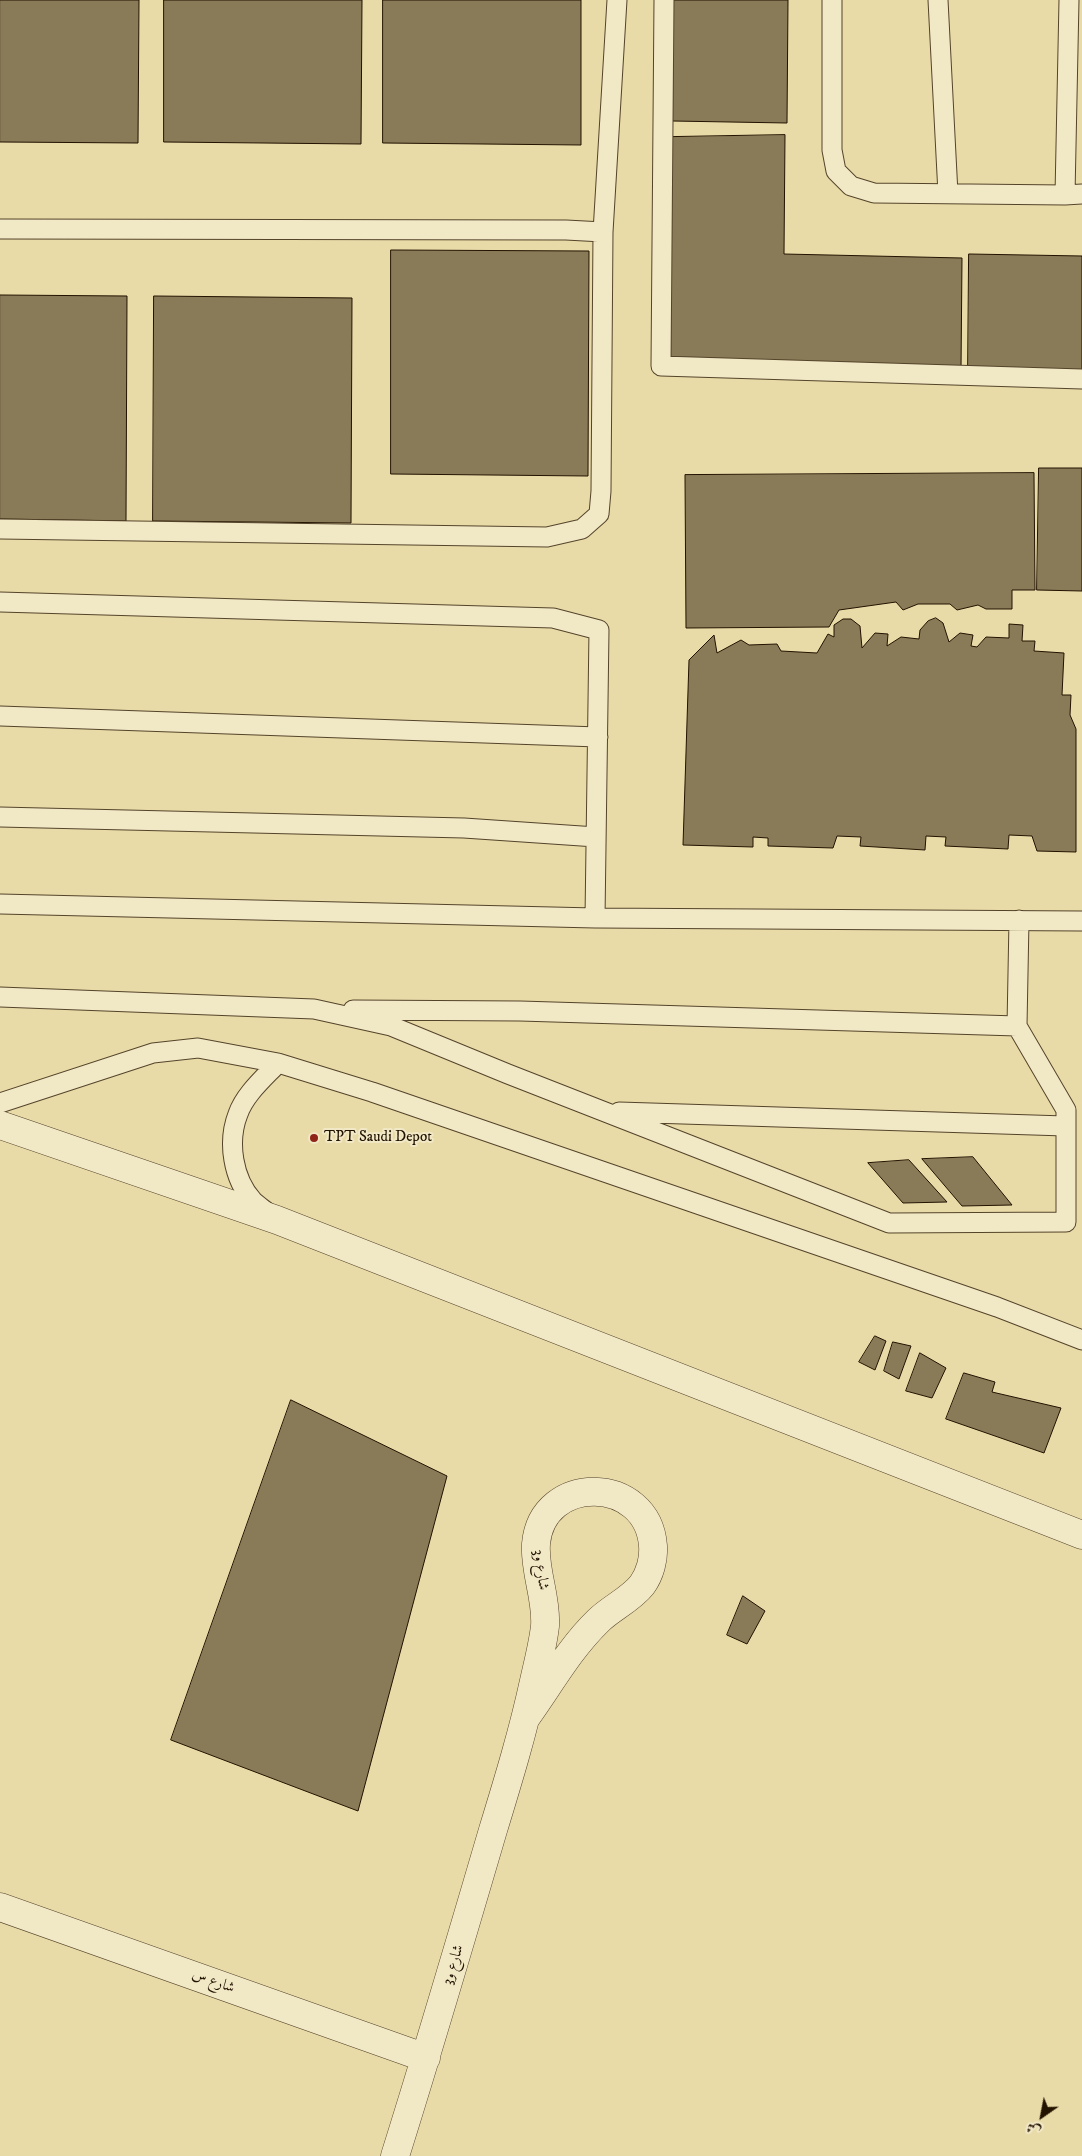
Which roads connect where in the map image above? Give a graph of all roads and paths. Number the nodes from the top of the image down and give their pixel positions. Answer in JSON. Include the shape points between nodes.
{"nodes":[{"id":1,"x":617,"y":0,"type":"edge"},
{"id":2,"x":664,"y":0,"type":"edge"},
{"id":3,"x":832,"y":0,"type":"edge"},
{"id":4,"x":938,"y":0,"type":"edge"},
{"id":5,"x":1069,"y":0,"type":"edge"},
{"id":6,"x":948,"y":194,"type":"junction"},
{"id":7,"x":1074,"y":195,"type":"edge"},
{"id":8,"x":0,"y":229,"type":"edge"},
{"id":9,"x":603,"y":232,"type":"junction"},
{"id":10,"x":1082,"y":378,"type":"edge"},
{"id":11,"x":0,"y":528,"type":"edge"},
{"id":12,"x":0,"y":602,"type":"edge"},
{"id":13,"x":0,"y":716,"type":"edge"},
{"id":14,"x":598,"y":737,"type":"junction"},
{"id":15,"x":0,"y":817,"type":"edge"},
{"id":16,"x":596,"y":836,"type":"junction"},
{"id":17,"x":0,"y":904,"type":"edge"},
{"id":18,"x":595,"y":918,"type":"junction"},
{"id":19,"x":1019,"y":920,"type":"junction"},
{"id":20,"x":1082,"y":921,"type":"edge"},
{"id":21,"x":0,"y":998,"type":"edge"},
{"id":22,"x":314,"y":1009,"type":"junction"},
{"id":23,"x":1017,"y":1026,"type":"junction"},
{"id":24,"x":278,"y":1063,"type":"junction"},
{"id":25,"x":0,"y":1103,"type":"edge"},
{"id":26,"x":604,"y":1112,"type":"junction"},
{"id":27,"x":0,"y":1125,"type":"edge"},
{"id":28,"x":1065,"y":1126,"type":"junction"},
{"id":29,"x":276,"y":1220,"type":"junction"},
{"id":30,"x":1082,"y":1340,"type":"edge"},
{"id":31,"x":1082,"y":1536,"type":"edge"},
{"id":32,"x":527,"y":1716,"type":"junction"},
{"id":33,"x":0,"y":1907,"type":"edge"},
{"id":34,"x":426,"y":2058,"type":"junction"},
{"id":35,"x":395,"y":2156,"type":"edge"}],
"edges":[{"from":1,"to":9,"type":"lane"},
{"from":2,"to":10,"type":"lane","via":[[661,366]]},
{"from":3,"to":6,"type":"lane","via":[[832,150],[836,171],[851,186],[874,193]]},
{"from":4,"to":6,"type":"lane"},
{"from":5,"to":7,"type":"lane"},
{"from":6,"to":7,"type":"lane"},
{"from":8,"to":9,"type":"lane"},
{"from":9,"to":11,"type":"lane","via":[[601,491],[599,514],[582,529],[547,537]]},
{"from":12,"to":14,"type":"lane","via":[[553,618],[599,630]]},
{"from":13,"to":14,"type":"lane"},
{"from":14,"to":16,"type":"lane"},
{"from":15,"to":16,"type":"lane","via":[[464,828]]},
{"from":16,"to":18,"type":"lane"},
{"from":17,"to":18,"type":"lane"},
{"from":18,"to":19,"type":"lane"},
{"from":19,"to":20,"type":"lane"},
{"from":19,"to":23,"type":"lane"},
{"from":21,"to":22,"type":"lane"},
{"from":22,"to":23,"type":"lane","via":[[520,1011]]},
{"from":22,"to":26,"type":"lane","via":[[391,1026]]},
{"from":23,"to":28,"type":"lane","via":[[1066,1110]]},
{"from":24,"to":25,"type":"lane","via":[[198,1048],[153,1053]]},
{"from":24,"to":29,"type":"lane","via":[[254,1088],[238,1114],[232,1144],[237,1174],[252,1201]]},
{"from":24,"to":30,"type":"lane","via":[[381,1095],[997,1306]]},
{"from":26,"to":28,"type":"lane"},
{"from":26,"to":28,"type":"lane","via":[[889,1223],[1066,1222]]},
{"from":27,"to":29,"type":"street"},
{"from":29,"to":31,"type":"street"},
{"from":32,"to":32,"type":"street","name":"شارع و3","via":[[585,1636],[599,1620],[642,1585],[648,1573],[653,1548],[647,1525],[633,1505],[620,1497],[596,1491],[573,1495],[553,1507],[540,1527],[535,1554],[545,1626]]},
{"from":32,"to":34,"type":"street","name":"شارع و3"},
{"from":33,"to":34,"type":"street","name":"شارع س"},
{"from":34,"to":35,"type":"street","name":"شارع و3"}]}
